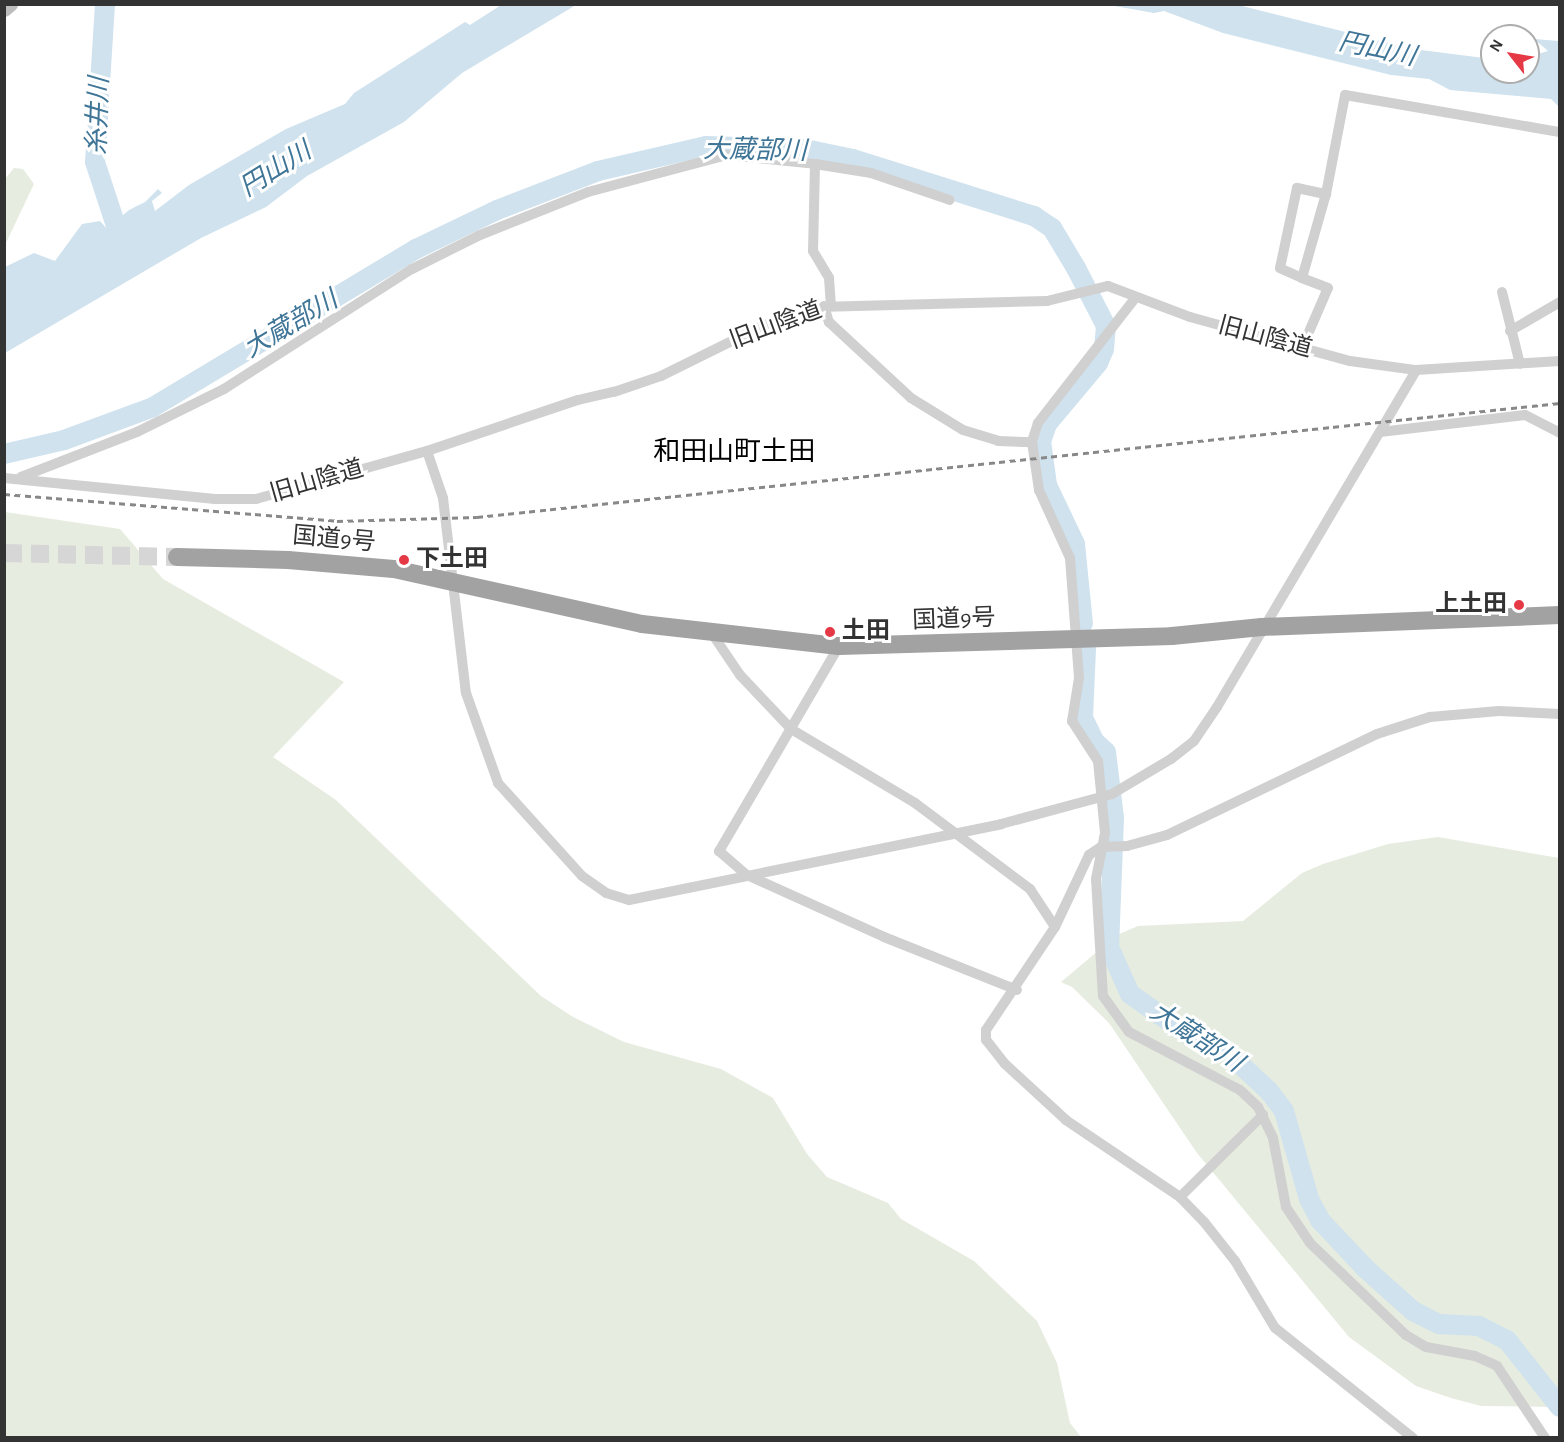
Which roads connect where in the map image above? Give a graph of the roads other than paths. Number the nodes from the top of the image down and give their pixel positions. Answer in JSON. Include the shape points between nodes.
{"nodes":[{"id":1,"x":10,"y":4,"type":"edge"},
{"id":2,"x":4,"y":9,"type":"edge"},
{"id":3,"x":1560,"y":132,"type":"edge"},
{"id":4,"x":816,"y":164,"type":"junction"},
{"id":5,"x":1326,"y":194,"type":"junction"},
{"id":6,"x":950,"y":200,"type":"dead end"},
{"id":7,"x":1302,"y":278,"type":"junction"},
{"id":8,"x":1502,"y":292,"type":"dead end"},
{"id":9,"x":1136,"y":297,"type":"junction"},
{"id":10,"x":1560,"y":302,"type":"edge"},
{"id":11,"x":827,"y":306,"type":"junction"},
{"id":12,"x":1510,"y":331,"type":"junction"},
{"id":13,"x":1302,"y":348,"type":"junction"},
{"id":14,"x":1560,"y":361,"type":"edge"},
{"id":15,"x":1520,"y":364,"type":"junction"},
{"id":16,"x":1416,"y":370,"type":"junction"},
{"id":17,"x":1380,"y":432,"type":"junction"},
{"id":18,"x":1560,"y":433,"type":"edge"},
{"id":19,"x":1032,"y":442,"type":"junction"},
{"id":20,"x":427,"y":451,"type":"junction"},
{"id":21,"x":4,"y":478,"type":"edge"},
{"id":22,"x":18,"y":478,"type":"junction"},
{"id":23,"x":177,"y":557,"type":"tunnel mouth"},
{"id":24,"x":452,"y":581,"type":"junction"},
{"id":25,"x":1560,"y":615,"type":"edge"},
{"id":26,"x":1262,"y":627,"type":"junction"},
{"id":27,"x":713,"y":634,"type":"junction"},
{"id":28,"x":1078,"y":639,"type":"junction"},
{"id":29,"x":839,"y":646,"type":"junction"},
{"id":30,"x":1560,"y":714,"type":"edge"},
{"id":31,"x":790,"y":729,"type":"junction"},
{"id":32,"x":1102,"y":797,"type":"junction"},
{"id":33,"x":956,"y":834,"type":"junction"},
{"id":34,"x":1101,"y":848,"type":"junction"},
{"id":35,"x":747,"y":875,"type":"junction"},
{"id":36,"x":1055,"y":927,"type":"junction"},
{"id":37,"x":1017,"y":990,"type":"junction"},
{"id":38,"x":1263,"y":1115,"type":"junction"},
{"id":39,"x":1180,"y":1197,"type":"junction"},
{"id":40,"x":1413,"y":1437,"type":"edge"},
{"id":41,"x":1545,"y":1437,"type":"edge"}],
"edges":[{"from":1,"to":2,"type":"main road"},
{"from":3,"to":5,"type":"street","via":[[1345,95]]},
{"from":4,"to":6,"type":"street","via":[[871,173]]},
{"from":4,"to":11,"type":"street","via":[[813,251],[829,278]]},
{"from":4,"to":22,"type":"street","via":[[718,157],[588,192],[480,234],[412,269],[224,389],[137,432]]},
{"from":5,"to":7,"type":"street"},
{"from":5,"to":7,"type":"street","via":[[1297,188],[1280,268]]},
{"from":7,"to":13,"type":"street","via":[[1328,288]]},
{"from":8,"to":12,"type":"street"},
{"from":9,"to":11,"type":"street","name":"旧山陰道","via":[[1108,286],[1047,301]]},
{"from":9,"to":13,"type":"street","name":"旧山陰道","via":[[1190,317]]},
{"from":9,"to":19,"type":"street","via":[[1038,423]]},
{"from":10,"to":12,"type":"street"},
{"from":11,"to":19,"type":"street","via":[[829,322],[911,398],[963,430],[998,441]]},
{"from":11,"to":20,"type":"street","name":"旧山陰道","via":[[764,325],[661,376]]},
{"from":12,"to":15,"type":"street"},
{"from":13,"to":16,"type":"street","name":"旧山陰道","via":[[1350,361]]},
{"from":14,"to":15,"type":"street","name":"旧山陰道"},
{"from":15,"to":16,"type":"street","name":"旧山陰道"},
{"from":16,"to":17,"type":"street"},
{"from":17,"to":18,"type":"street","via":[[1525,415]]},
{"from":17,"to":26,"type":"street"},
{"from":19,"to":28,"type":"street","via":[[1039,490],[1058,524],[1070,558]]},
{"from":20,"to":22,"type":"street","name":"旧山陰道","via":[[256,499],[215,499]]},
{"from":20,"to":24,"type":"street","via":[[443,498]]},
{"from":21,"to":22,"type":"street","name":"旧山陰道"},
{"from":23,"to":24,"type":"highway","name":"国道9号","via":[[349,564]]},
{"from":24,"to":27,"type":"highway","name":"国道9号","via":[[642,624]]},
{"from":24,"to":35,"type":"street","via":[[466,693],[498,783],[582,876],[606,893],[629,900],[717,885]]},
{"from":25,"to":26,"type":"highway","name":"国道9号"},
{"from":26,"to":28,"type":"highway","name":"国道9号","via":[[1172,636]]},
{"from":26,"to":32,"type":"street","via":[[1194,741],[1171,759]]},
{"from":27,"to":29,"type":"highway","name":"国道9号"},
{"from":27,"to":31,"type":"street","via":[[740,675]]},
{"from":28,"to":29,"type":"highway","name":"国道9号"},
{"from":28,"to":32,"type":"street","via":[[1079,678],[1072,721],[1098,761]]},
{"from":29,"to":31,"type":"street"},
{"from":30,"to":34,"type":"street","via":[[1499,711],[1430,717],[1377,734],[1167,835],[1127,846]]},
{"from":31,"to":33,"type":"street","via":[[915,802]]},
{"from":31,"to":35,"type":"street","via":[[719,851]]},
{"from":32,"to":33,"type":"street"},
{"from":32,"to":34,"type":"street","via":[[1105,833]]},
{"from":33,"to":35,"type":"street","via":[[804,867]]},
{"from":33,"to":36,"type":"street","via":[[1030,889]]},
{"from":34,"to":36,"type":"street","via":[[1089,855],[1076,875]]},
{"from":34,"to":38,"type":"street","via":[[1096,879],[1098,946],[1103,996],[1114,1015],[1129,1032],[1240,1090]]},
{"from":35,"to":37,"type":"street","via":[[884,937]]},
{"from":36,"to":37,"type":"street"},
{"from":37,"to":39,"type":"street","via":[[986,1030],[986,1040],[1005,1064],[1066,1120]]},
{"from":38,"to":39,"type":"street"},
{"from":38,"to":41,"type":"street","via":[[1273,1138],[1286,1207],[1310,1243],[1406,1335],[1426,1347],[1475,1356],[1497,1366]]},
{"from":39,"to":40,"type":"street","via":[[1220,1239],[1275,1328]]}]}
